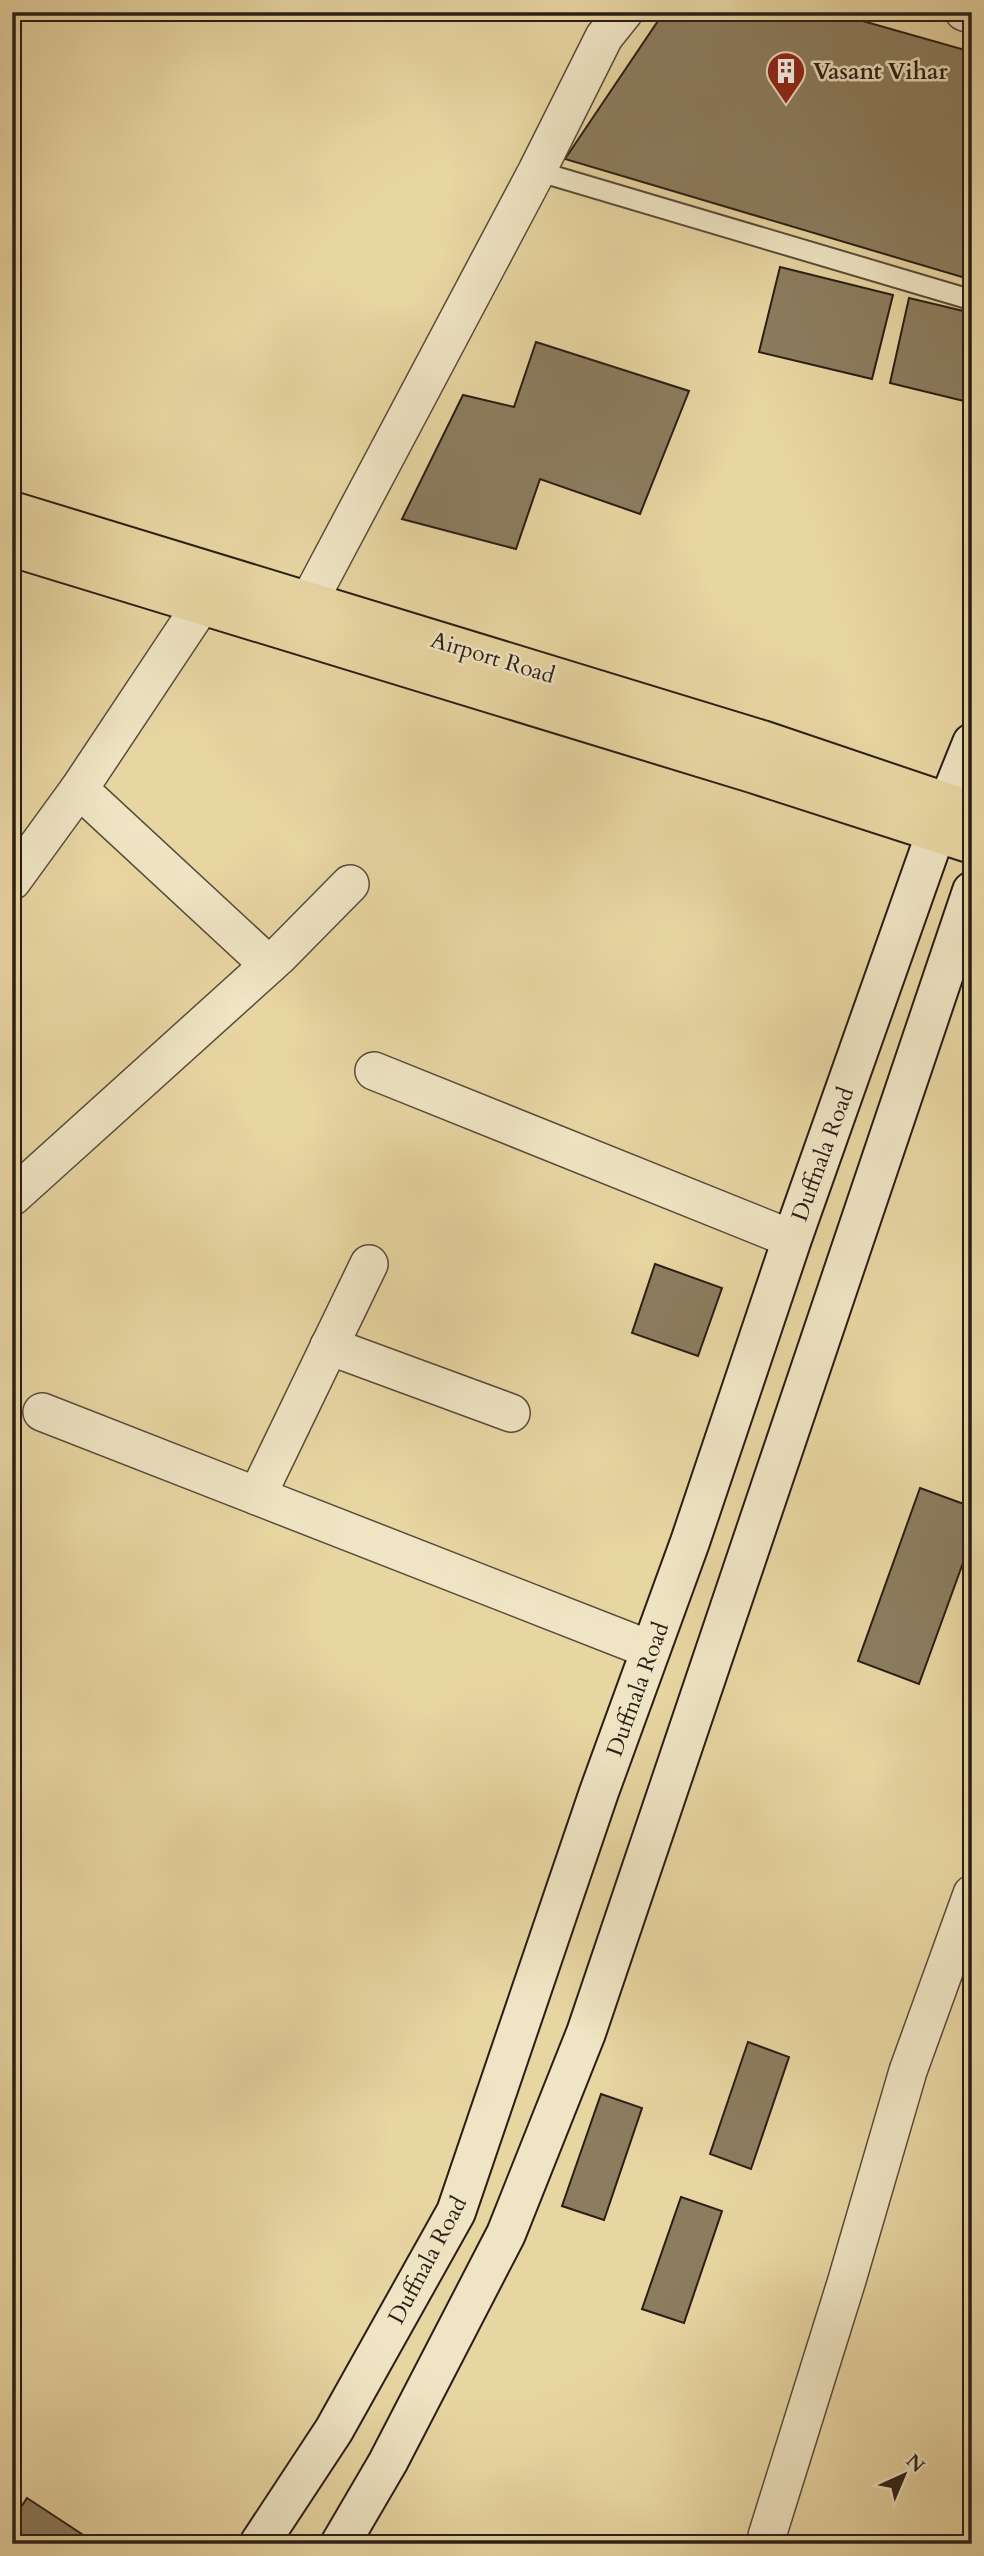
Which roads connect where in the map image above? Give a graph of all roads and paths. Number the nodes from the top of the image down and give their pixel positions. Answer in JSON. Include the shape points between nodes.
{"nodes":[{"id":1,"x":624,"y":12,"type":"edge"},
{"id":2,"x":964,"y":12,"type":"edge"},
{"id":3,"x":972,"y":14,"type":"edge"},
{"id":4,"x":537,"y":172,"type":"junction"},
{"id":5,"x":972,"y":300,"type":"edge"},
{"id":6,"x":12,"y":511,"type":"edge"},
{"id":7,"x":12,"y":547,"type":"edge"},
{"id":8,"x":309,"y":601,"type":"junction"},
{"id":9,"x":202,"y":604,"type":"junction"},
{"id":10,"x":972,"y":743,"type":"edge"},
{"id":11,"x":79,"y":789,"type":"junction"},
{"id":12,"x":952,"y":816,"type":"edge"},
{"id":13,"x":972,"y":844,"type":"edge"},
{"id":14,"x":12,"y":881,"type":"edge"},
{"id":15,"x":350,"y":884,"type":"dead end"},
{"id":16,"x":972,"y":891,"type":"edge"},
{"id":17,"x":269,"y":965,"type":"junction"},
{"id":18,"x":374,"y":1071,"type":"dead end"},
{"id":19,"x":12,"y":1197,"type":"edge"},
{"id":20,"x":792,"y":1239,"type":"junction"},
{"id":21,"x":369,"y":1264,"type":"dead end"},
{"id":22,"x":330,"y":1346,"type":"junction"},
{"id":23,"x":42,"y":1412,"type":"dead end"},
{"id":24,"x":510,"y":1413,"type":"dead end"},
{"id":25,"x":257,"y":1496,"type":"junction"},
{"id":26,"x":651,"y":1650,"type":"junction"},
{"id":27,"x":972,"y":1894,"type":"edge"},
{"id":28,"x":259,"y":2544,"type":"edge"},
{"id":29,"x":340,"y":2544,"type":"edge"},
{"id":30,"x":768,"y":2544,"type":"edge"}],
"edges":[{"from":1,"to":4,"type":"street","via":[[604,37]]},
{"from":2,"to":3,"type":"street"},
{"from":4,"to":5,"type":"lane"},
{"from":4,"to":8,"type":"street"},
{"from":6,"to":8,"type":"main road","name":"Airport Road"},
{"from":7,"to":9,"type":"main road","name":"Airport Road"},
{"from":8,"to":12,"type":"main road","name":"Airport Road","via":[[762,740]]},
{"from":9,"to":11,"type":"street"},
{"from":9,"to":12,"type":"main road","name":"Airport Road","via":[[738,769]]},
{"from":10,"to":12,"type":"main road","name":"Duffnala Road"},
{"from":11,"to":14,"type":"street"},
{"from":11,"to":17,"type":"street"},
{"from":12,"to":13,"type":"main road","name":"Airport Road"},
{"from":12,"to":20,"type":"main road","name":"Duffnala Road"},
{"from":15,"to":17,"type":"street"},
{"from":16,"to":29,"type":"main road","via":[[586,2033],[506,2234],[388,2462]]},
{"from":17,"to":19,"type":"street"},
{"from":18,"to":20,"type":"street"},
{"from":20,"to":26,"type":"main road","name":"Duffnala Road"},
{"from":21,"to":22,"type":"street"},
{"from":22,"to":24,"type":"street"},
{"from":22,"to":25,"type":"street"},
{"from":23,"to":25,"type":"street"},
{"from":25,"to":26,"type":"street"},
{"from":26,"to":28,"type":"main road","name":"Duffnala Road","via":[[456,2212],[334,2430]]},
{"from":27,"to":30,"type":"street","via":[[908,2071]]}]}
